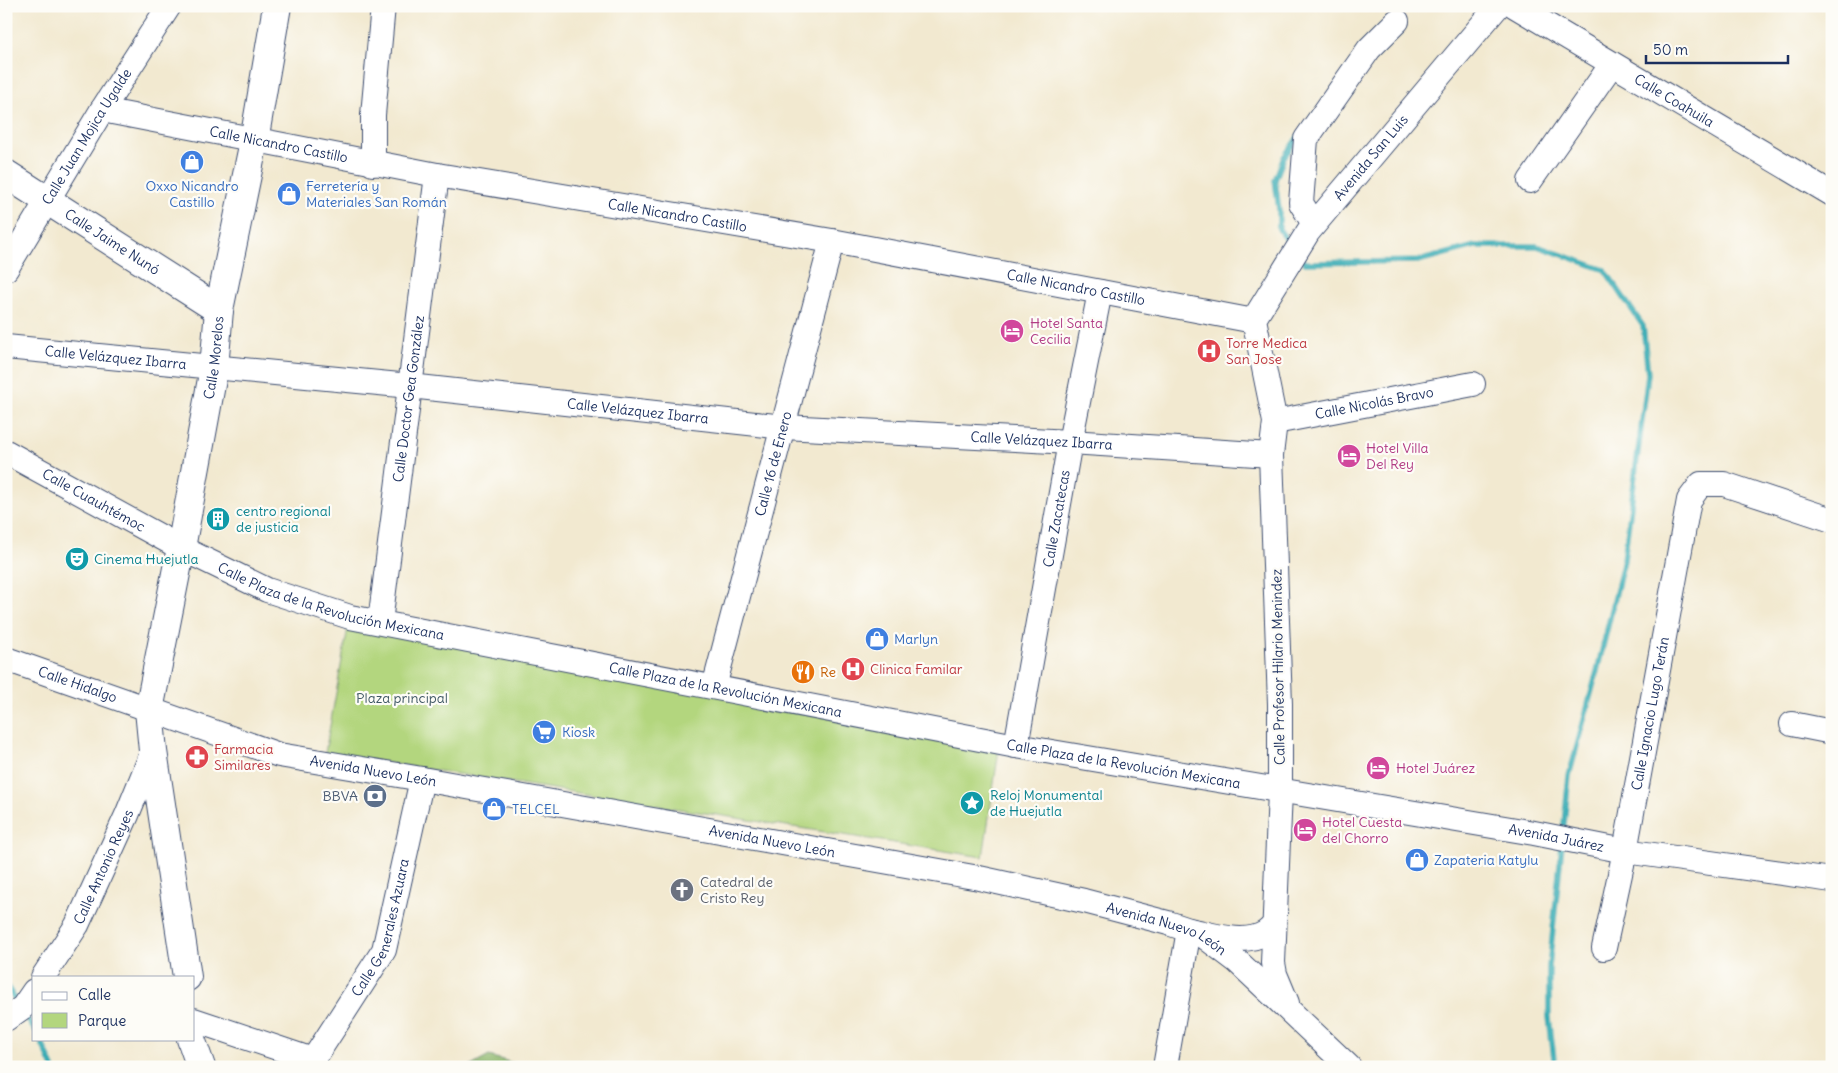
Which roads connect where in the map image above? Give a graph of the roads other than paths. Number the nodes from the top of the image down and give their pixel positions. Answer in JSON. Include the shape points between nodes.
{"nodes":[{"id":1,"x":169,"y":6,"type":"edge"},
{"id":2,"x":277,"y":6,"type":"edge"},
{"id":3,"x":383,"y":6,"type":"edge"},
{"id":4,"x":1498,"y":6,"type":"edge"},
{"id":5,"x":1516,"y":6,"type":"edge"},
{"id":6,"x":1397,"y":21,"type":"dead end"},
{"id":7,"x":1612,"y":64,"type":"junction"},
{"id":8,"x":102,"y":110,"type":"junction"},
{"id":9,"x":254,"y":141,"type":"junction"},
{"id":10,"x":373,"y":164,"type":"junction"},
{"id":11,"x":6,"y":174,"type":"edge"},
{"id":12,"x":437,"y":176,"type":"junction"},
{"id":13,"x":1530,"y":181,"type":"dead end"},
{"id":14,"x":1832,"y":194,"type":"edge"},
{"id":15,"x":48,"y":200,"type":"junction"},
{"id":16,"x":1311,"y":228,"type":"junction"},
{"id":17,"x":832,"y":241,"type":"junction"},
{"id":18,"x":6,"y":269,"type":"edge"},
{"id":19,"x":1100,"y":292,"type":"junction"},
{"id":20,"x":219,"y":310,"type":"junction"},
{"id":21,"x":1254,"y":320,"type":"junction"},
{"id":22,"x":6,"y":347,"type":"edge"},
{"id":23,"x":214,"y":368,"type":"junction"},
{"id":24,"x":1473,"y":384,"type":"dead end"},
{"id":25,"x":410,"y":386,"type":"junction"},
{"id":26,"x":1275,"y":422,"type":"junction"},
{"id":27,"x":784,"y":427,"type":"junction"},
{"id":28,"x":1070,"y":442,"type":"junction"},
{"id":29,"x":6,"y":452,"type":"edge"},
{"id":30,"x":1271,"y":455,"type":"junction"},
{"id":31,"x":1832,"y":520,"type":"edge"},
{"id":32,"x":181,"y":548,"type":"junction"},
{"id":33,"x":380,"y":622,"type":"junction"},
{"id":34,"x":6,"y":659,"type":"edge"},
{"id":35,"x":714,"y":687,"type":"junction"},
{"id":36,"x":149,"y":710,"type":"junction"},
{"id":37,"x":1792,"y":724,"type":"dead end"},
{"id":38,"x":1832,"y":732,"type":"edge"},
{"id":39,"x":1016,"y":746,"type":"junction"},
{"id":40,"x":153,"y":751,"type":"junction"},
{"id":41,"x":422,"y":778,"type":"junction"},
{"id":42,"x":1280,"y":791,"type":"junction"},
{"id":43,"x":1615,"y":849,"type":"junction"},
{"id":44,"x":1832,"y":880,"type":"edge"},
{"id":45,"x":1274,"y":925,"type":"junction"},
{"id":46,"x":1189,"y":930,"type":"junction"},
{"id":47,"x":1604,"y":948,"type":"dead end"},
{"id":48,"x":44,"y":976,"type":"edge"},
{"id":49,"x":187,"y":976,"type":"edge"},
{"id":50,"x":1292,"y":1014,"type":"junction"},
{"id":51,"x":195,"y":1020,"type":"edge"},
{"id":52,"x":191,"y":1040,"type":"edge"},
{"id":53,"x":312,"y":1063,"type":"edge"},
{"id":54,"x":201,"y":1067,"type":"edge"},
{"id":55,"x":1166,"y":1067,"type":"edge"},
{"id":56,"x":1349,"y":1067,"type":"edge"}],
"edges":[{"from":1,"to":8,"type":"street","name":"Calle Juan Mojica Ugalde"},
{"from":2,"to":9,"type":"main road","name":"Calle Morelos"},
{"from":3,"to":10,"type":"street","via":[[372,115]]},
{"from":4,"to":16,"type":"street","name":"Avenida San Luis"},
{"from":5,"to":7,"type":"street","name":"Calle Coahuila"},
{"from":6,"to":16,"type":"street","via":[[1369,50],[1306,139],[1301,203]]},
{"from":7,"to":13,"type":"street"},
{"from":7,"to":14,"type":"street","name":"Calle Coahuila"},
{"from":8,"to":9,"type":"street","name":"Calle Nicandro Castillo"},
{"from":8,"to":15,"type":"street","name":"Calle Juan Mojica Ugalde"},
{"from":9,"to":10,"type":"street","name":"Calle Nicandro Castillo"},
{"from":9,"to":20,"type":"main road","name":"Calle Morelos"},
{"from":10,"to":12,"type":"street","name":"Calle Nicandro Castillo"},
{"from":11,"to":15,"type":"main road","name":"Calle Jaime Nunó"},
{"from":12,"to":17,"type":"street","name":"Calle Nicandro Castillo"},
{"from":12,"to":25,"type":"street","name":"Calle Doctor Gea González"},
{"from":15,"to":18,"type":"street","name":"Calle Juan Mojica Ugalde"},
{"from":15,"to":20,"type":"main road","name":"Calle Jaime Nunó"},
{"from":16,"to":21,"type":"street","name":"Avenida San Luis"},
{"from":17,"to":19,"type":"street","name":"Calle Nicandro Castillo"},
{"from":17,"to":27,"type":"street","name":"Calle 16 de Enero"},
{"from":19,"to":21,"type":"street","name":"Calle Nicandro Castillo"},
{"from":19,"to":28,"type":"street","name":"Calle Zacatecas"},
{"from":20,"to":23,"type":"main road","name":"Calle Morelos"},
{"from":21,"to":26,"type":"street","name":"Calle Profesor Hilario Menindez"},
{"from":22,"to":23,"type":"street","name":"Calle Velázquez Ibarra"},
{"from":23,"to":25,"type":"street","name":"Calle Velázquez Ibarra"},
{"from":23,"to":32,"type":"main road","name":"Calle Morelos"},
{"from":24,"to":26,"type":"street","name":"Calle Nicolás Bravo"},
{"from":25,"to":27,"type":"street","name":"Calle Velázquez Ibarra"},
{"from":25,"to":33,"type":"street","name":"Calle Doctor Gea González"},
{"from":26,"to":30,"type":"street","name":"Calle Profesor Hilario Menindez"},
{"from":27,"to":28,"type":"street","name":"Calle Velázquez Ibarra"},
{"from":27,"to":35,"type":"street","name":"Calle 16 de Enero"},
{"from":28,"to":30,"type":"street","name":"Calle Velázquez Ibarra"},
{"from":28,"to":39,"type":"street","name":"Calle Zacatecas"},
{"from":29,"to":32,"type":"street","name":"Calle Cuauhtémoc"},
{"from":30,"to":42,"type":"street","name":"Calle Profesor Hilario Menindez"},
{"from":31,"to":43,"type":"street","name":"Calle Ignacio Lugo Terán","via":[[1724,484],[1701,484],[1689,500]]},
{"from":32,"to":33,"type":"street","name":"Calle Plaza de la Revolución Mexicana","via":[[267,590],[350,617]]},
{"from":32,"to":36,"type":"main road","name":"Calle Morelos"},
{"from":33,"to":35,"type":"street","name":"Calle Plaza de la Revolución Mexicana"},
{"from":34,"to":36,"type":"street","name":"Calle Hidalgo"},
{"from":35,"to":39,"type":"street","name":"Calle Plaza de la Revolución Mexicana"},
{"from":36,"to":40,"type":"main road","name":"Calle Morelos"},
{"from":36,"to":41,"type":"street","name":"Avenida Nuevo León","via":[[279,755]]},
{"from":37,"to":38,"type":"street"},
{"from":39,"to":42,"type":"street","name":"Calle Plaza de la Revolución Mexicana"},
{"from":40,"to":48,"type":"street","name":"Calle Antonio Reyes","via":[[77,925]]},
{"from":40,"to":49,"type":"main road","name":"Calle Morelos"},
{"from":41,"to":46,"type":"street","name":"Avenida Nuevo León","via":[[979,878],[1084,901]]},
{"from":41,"to":53,"type":"street","name":"Calle Generales Azuara","via":[[384,950]]},
{"from":42,"to":43,"type":"street","name":"Avenida Juárez"},
{"from":42,"to":45,"type":"street","name":"Calle Profesor Hilario Menindez"},
{"from":43,"to":44,"type":"street","name":"Avenida Juárez"},
{"from":43,"to":47,"type":"street","name":"Calle Ignacio Lugo Terán"},
{"from":45,"to":46,"type":"street","via":[[1265,933],[1247,938]]},
{"from":45,"to":50,"type":"street","name":"Calle Profesor Hilario Menindez","via":[[1275,974]]},
{"from":46,"to":50,"type":"street","name":"Avenida Nuevo León","via":[[1201,934],[1238,962]]},
{"from":46,"to":55,"type":"street"},
{"from":50,"to":56,"type":"street","name":"Avenida Nuevo León"},
{"from":51,"to":53,"type":"street"},
{"from":52,"to":54,"type":"main road"}]}
